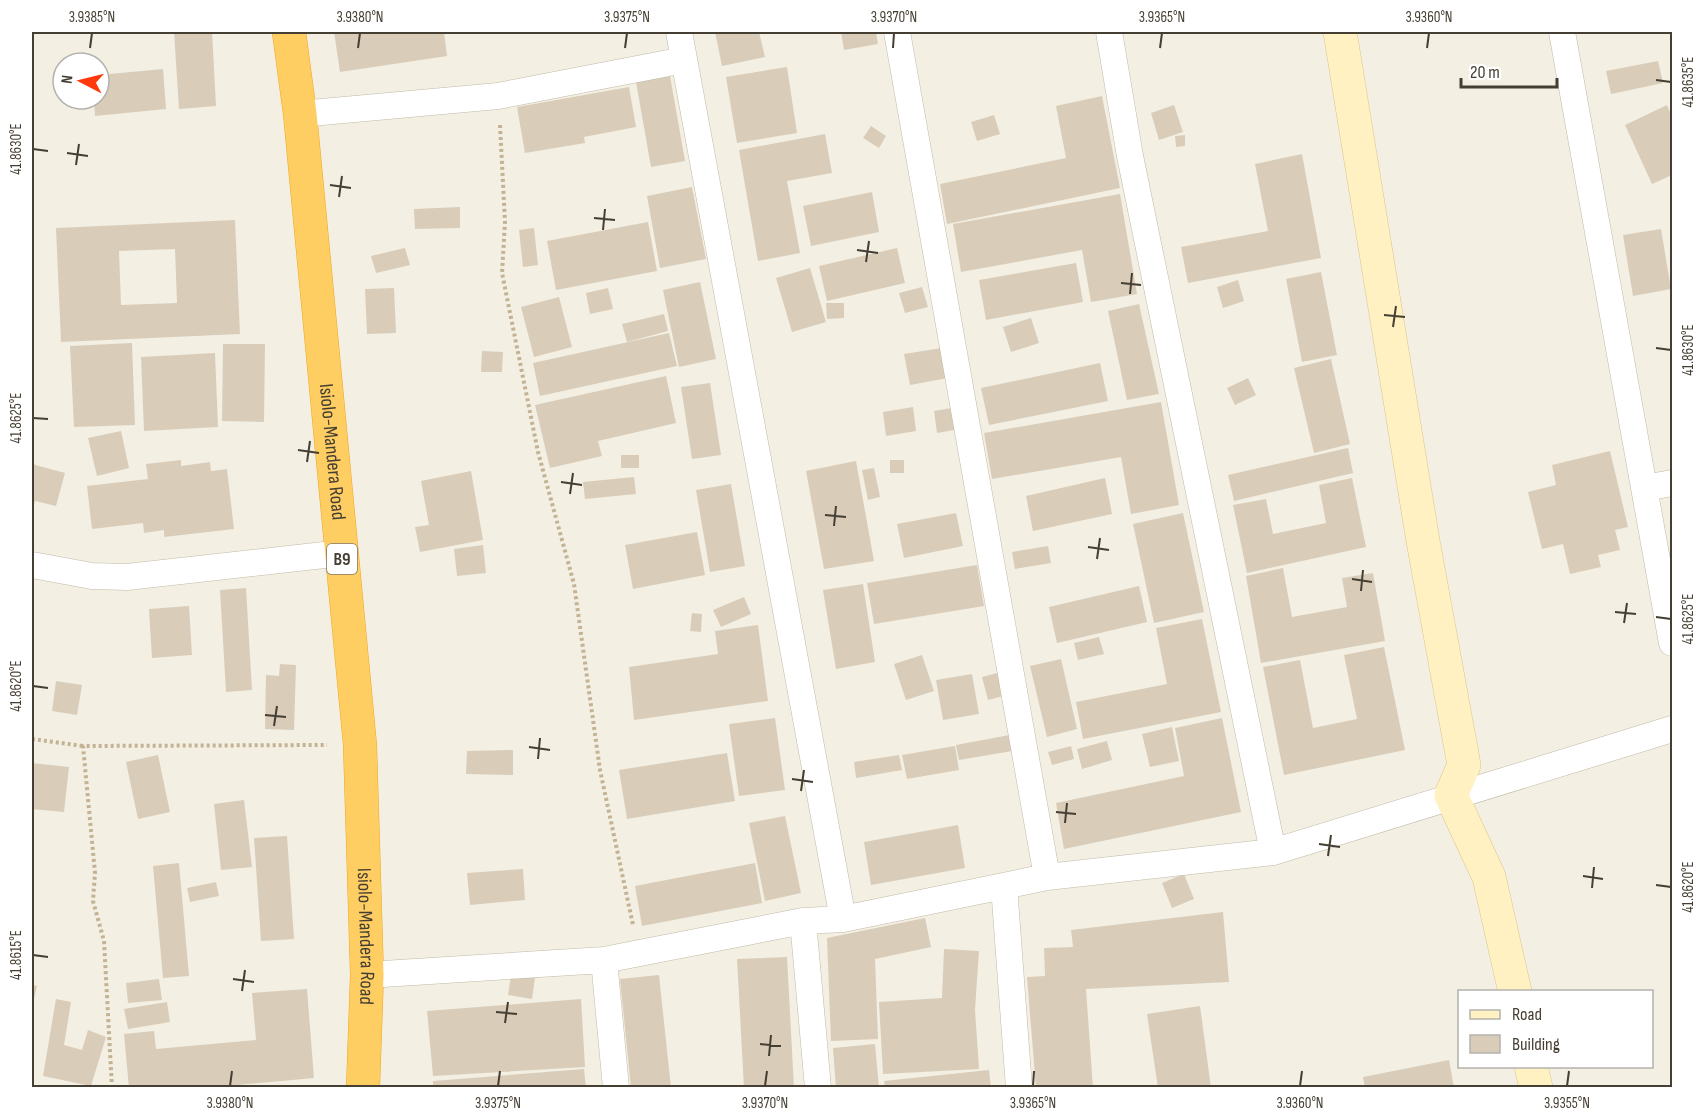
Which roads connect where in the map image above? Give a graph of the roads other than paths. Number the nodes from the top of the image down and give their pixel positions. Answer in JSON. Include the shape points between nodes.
{"nodes":[{"id":1,"x":289,"y":32,"type":"edge"},
{"id":2,"x":679,"y":32,"type":"edge"},
{"id":3,"x":897,"y":32,"type":"edge"},
{"id":4,"x":1109,"y":32,"type":"edge"},
{"id":5,"x":1340,"y":32,"type":"edge"},
{"id":6,"x":1562,"y":32,"type":"edge"},
{"id":7,"x":684,"y":60,"type":"junction"},
{"id":8,"x":300,"y":114,"type":"junction"},
{"id":9,"x":1672,"y":483,"type":"edge"},
{"id":10,"x":1645,"y":488,"type":"junction"},
{"id":11,"x":342,"y":553,"type":"junction"},
{"id":12,"x":32,"y":565,"type":"edge"},
{"id":13,"x":1672,"y":643,"type":"edge"},
{"id":14,"x":1672,"y":729,"type":"edge"},
{"id":15,"x":1451,"y":795,"type":"junction"},
{"id":16,"x":1273,"y":852,"type":"junction"},
{"id":17,"x":1047,"y":877,"type":"junction"},
{"id":18,"x":1004,"y":886,"type":"junction"},
{"id":19,"x":843,"y":919,"type":"junction"},
{"id":20,"x":802,"y":921,"type":"junction"},
{"id":21,"x":604,"y":960,"type":"junction"},
{"id":22,"x":367,"y":975,"type":"junction"},
{"id":23,"x":1515,"y":990,"type":"edge"},
{"id":24,"x":1531,"y":1068,"type":"edge"},
{"id":25,"x":363,"y":1088,"type":"edge"},
{"id":26,"x":616,"y":1088,"type":"edge"},
{"id":27,"x":818,"y":1088,"type":"edge"},
{"id":28,"x":1018,"y":1088,"type":"edge"},
{"id":29,"x":1536,"y":1088,"type":"edge"}],
"edges":[{"from":1,"to":8,"type":"highway","name":"Isiolo-Mandera Road","number":"B9"},
{"from":2,"to":7,"type":"street"},
{"from":3,"to":17,"type":"street"},
{"from":4,"to":16,"type":"street","via":[[1132,167]]},
{"from":5,"to":15,"type":"main road","via":[[1422,541],[1464,765]]},
{"from":6,"to":10,"type":"street"},
{"from":7,"to":8,"type":"street","via":[[498,96]]},
{"from":7,"to":19,"type":"street"},
{"from":8,"to":11,"type":"highway","name":"Isiolo-Mandera Road","number":"B9"},
{"from":9,"to":10,"type":"street"},
{"from":10,"to":13,"type":"street"},
{"from":11,"to":12,"type":"street","via":[[127,577],[92,576]]},
{"from":11,"to":22,"type":"highway","name":"Isiolo-Mandera Road","number":"B9","via":[[360,745]]},
{"from":14,"to":15,"type":"street"},
{"from":15,"to":16,"type":"street"},
{"from":15,"to":23,"type":"main road","via":[[1489,877]]},
{"from":16,"to":17,"type":"street"},
{"from":17,"to":18,"type":"street"},
{"from":18,"to":19,"type":"street"},
{"from":18,"to":28,"type":"street"},
{"from":19,"to":20,"type":"street"},
{"from":20,"to":21,"type":"street"},
{"from":20,"to":27,"type":"street"},
{"from":21,"to":22,"type":"street"},
{"from":21,"to":26,"type":"street"},
{"from":22,"to":25,"type":"highway","name":"Isiolo-Mandera Road","number":"B9"},
{"from":24,"to":29,"type":"main road"}]}
